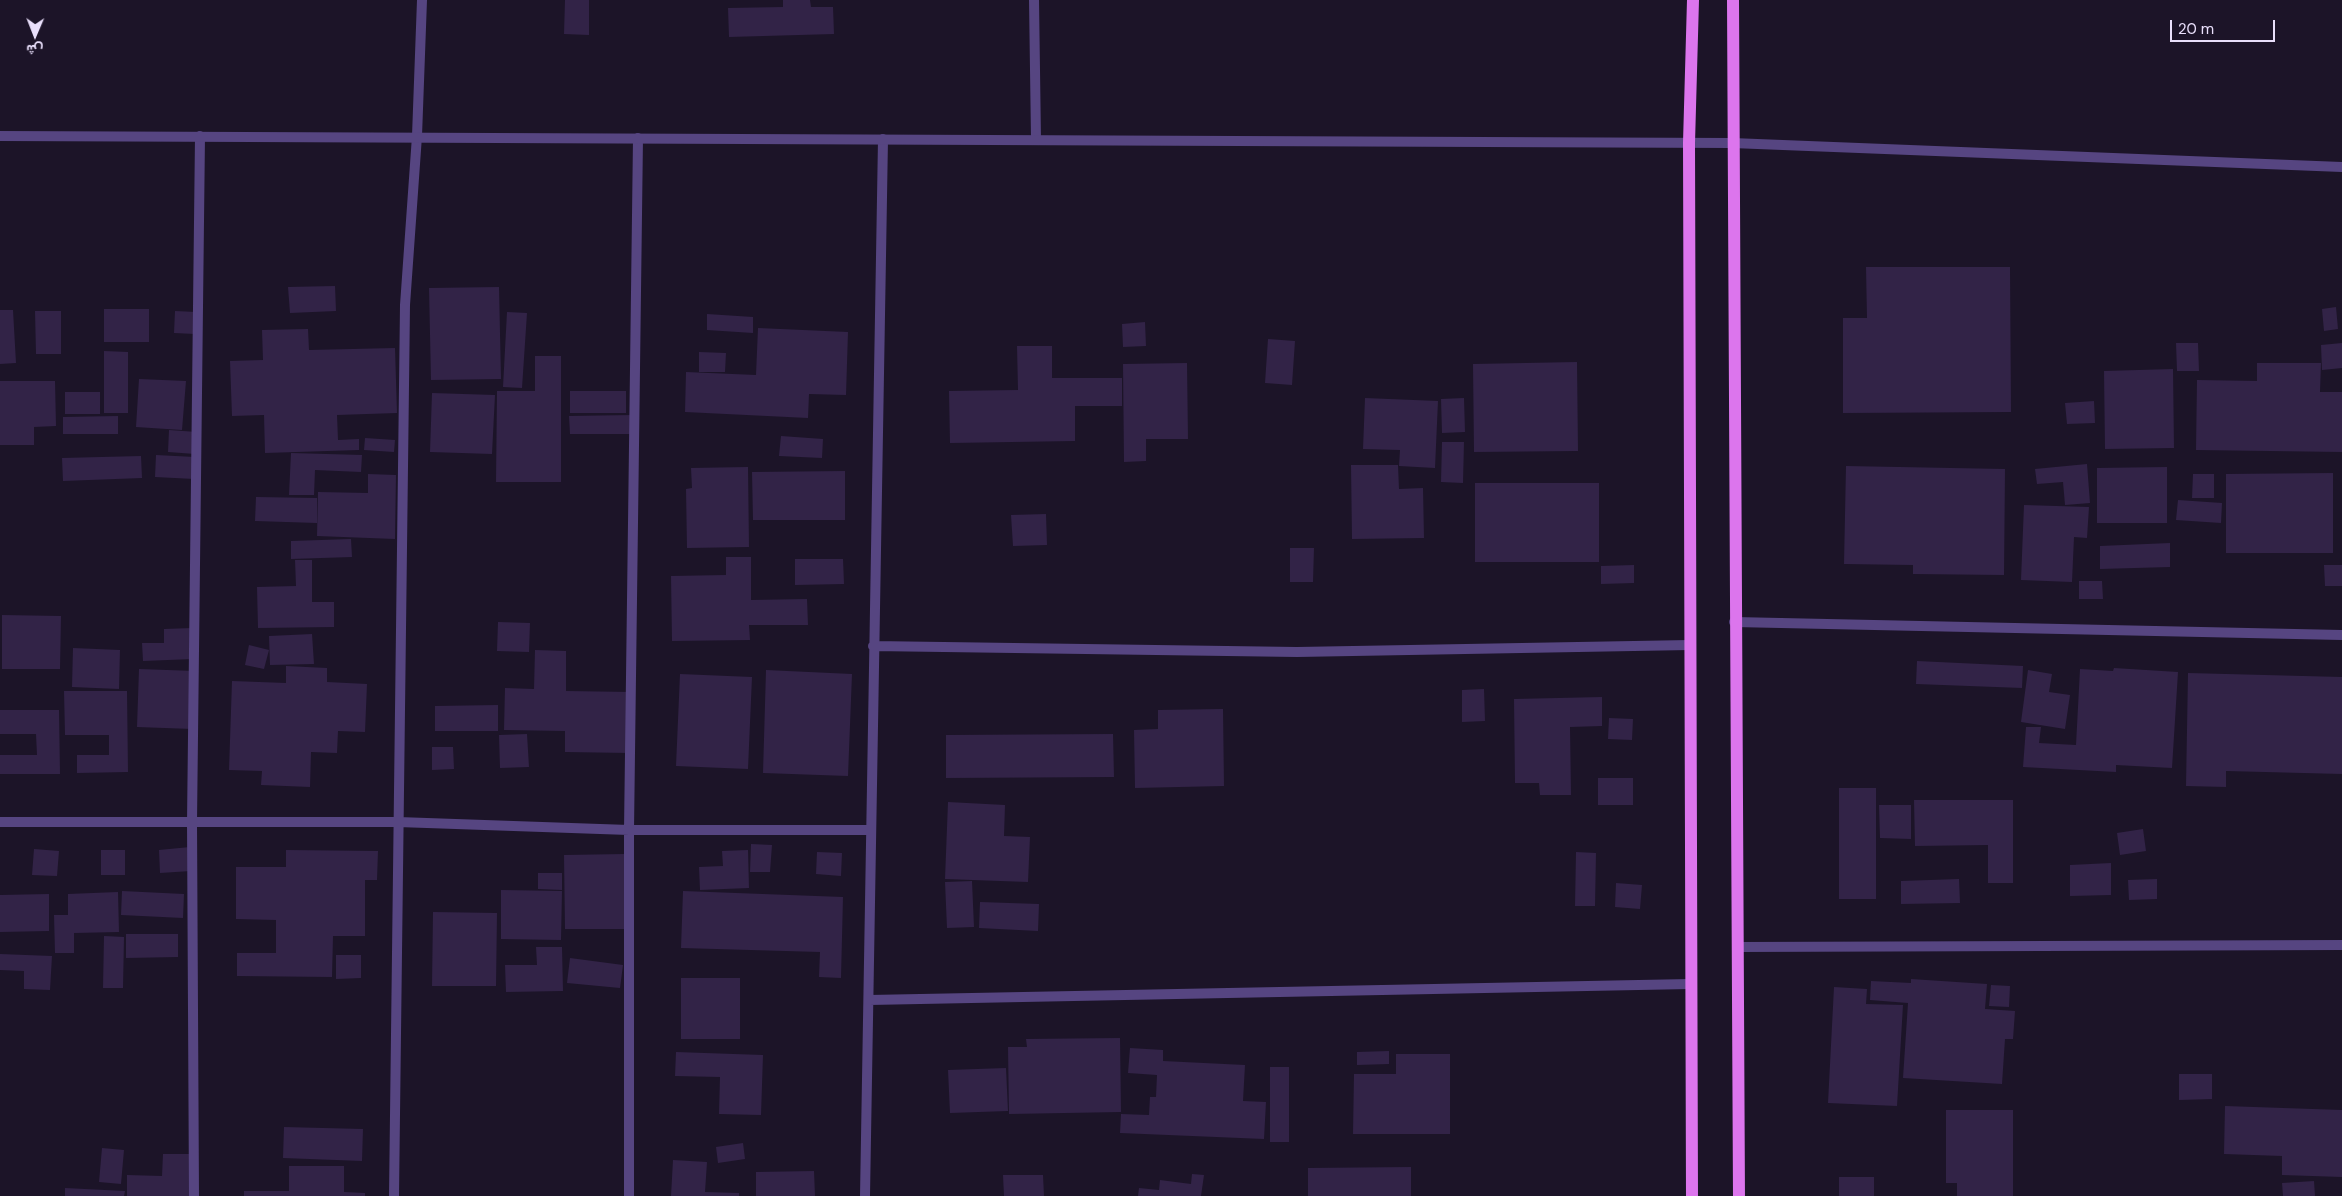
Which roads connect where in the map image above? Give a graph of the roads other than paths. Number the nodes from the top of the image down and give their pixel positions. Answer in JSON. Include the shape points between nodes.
{"nodes":[{"id":1,"x":422,"y":0,"type":"edge"},
{"id":2,"x":1034,"y":0,"type":"edge"},
{"id":3,"x":1693,"y":0,"type":"edge"},
{"id":4,"x":1733,"y":0,"type":"edge"},
{"id":5,"x":0,"y":136,"type":"edge"},
{"id":6,"x":200,"y":136,"type":"junction"},
{"id":7,"x":417,"y":136,"type":"junction"},
{"id":8,"x":638,"y":138,"type":"junction"},
{"id":9,"x":883,"y":139,"type":"junction"},
{"id":10,"x":1036,"y":139,"type":"junction"},
{"id":11,"x":1689,"y":143,"type":"junction"},
{"id":12,"x":1732,"y":143,"type":"junction"},
{"id":13,"x":2342,"y":168,"type":"edge"},
{"id":14,"x":1734,"y":622,"type":"junction"},
{"id":15,"x":2342,"y":635,"type":"edge"},
{"id":16,"x":1690,"y":645,"type":"junction"},
{"id":17,"x":874,"y":646,"type":"junction"},
{"id":18,"x":0,"y":822,"type":"edge"},
{"id":19,"x":192,"y":822,"type":"junction"},
{"id":20,"x":398,"y":822,"type":"junction"},
{"id":21,"x":629,"y":830,"type":"junction"},
{"id":22,"x":871,"y":830,"type":"junction"},
{"id":23,"x":2342,"y":944,"type":"edge"},
{"id":24,"x":1739,"y":947,"type":"junction"},
{"id":25,"x":1690,"y":984,"type":"junction"},
{"id":26,"x":869,"y":1000,"type":"junction"},
{"id":27,"x":194,"y":1196,"type":"edge"},
{"id":28,"x":394,"y":1196,"type":"edge"},
{"id":29,"x":629,"y":1196,"type":"edge"},
{"id":30,"x":865,"y":1196,"type":"edge"},
{"id":31,"x":1692,"y":1196,"type":"edge"},
{"id":32,"x":1739,"y":1196,"type":"edge"}],
"edges":[{"from":1,"to":7,"type":"street"},
{"from":2,"to":10,"type":"street"},
{"from":3,"to":11,"type":"main road"},
{"from":4,"to":12,"type":"main road"},
{"from":5,"to":6,"type":"street"},
{"from":6,"to":7,"type":"street"},
{"from":6,"to":19,"type":"street"},
{"from":7,"to":8,"type":"street"},
{"from":7,"to":20,"type":"street","via":[[405,306]]},
{"from":8,"to":9,"type":"street"},
{"from":8,"to":21,"type":"street"},
{"from":9,"to":10,"type":"street"},
{"from":9,"to":17,"type":"street"},
{"from":10,"to":11,"type":"street"},
{"from":11,"to":12,"type":"street"},
{"from":11,"to":16,"type":"main road"},
{"from":12,"to":13,"type":"street"},
{"from":12,"to":14,"type":"main road"},
{"from":14,"to":15,"type":"street"},
{"from":14,"to":24,"type":"main road"},
{"from":16,"to":17,"type":"street","via":[[1297,652]]},
{"from":16,"to":25,"type":"main road"},
{"from":17,"to":22,"type":"street"},
{"from":18,"to":19,"type":"street"},
{"from":19,"to":20,"type":"street"},
{"from":19,"to":27,"type":"street"},
{"from":20,"to":21,"type":"street"},
{"from":20,"to":28,"type":"street"},
{"from":21,"to":22,"type":"street"},
{"from":21,"to":29,"type":"street"},
{"from":22,"to":26,"type":"street"},
{"from":23,"to":24,"type":"street"},
{"from":24,"to":32,"type":"main road"},
{"from":25,"to":26,"type":"street"},
{"from":25,"to":31,"type":"main road"},
{"from":26,"to":30,"type":"street"}]}
